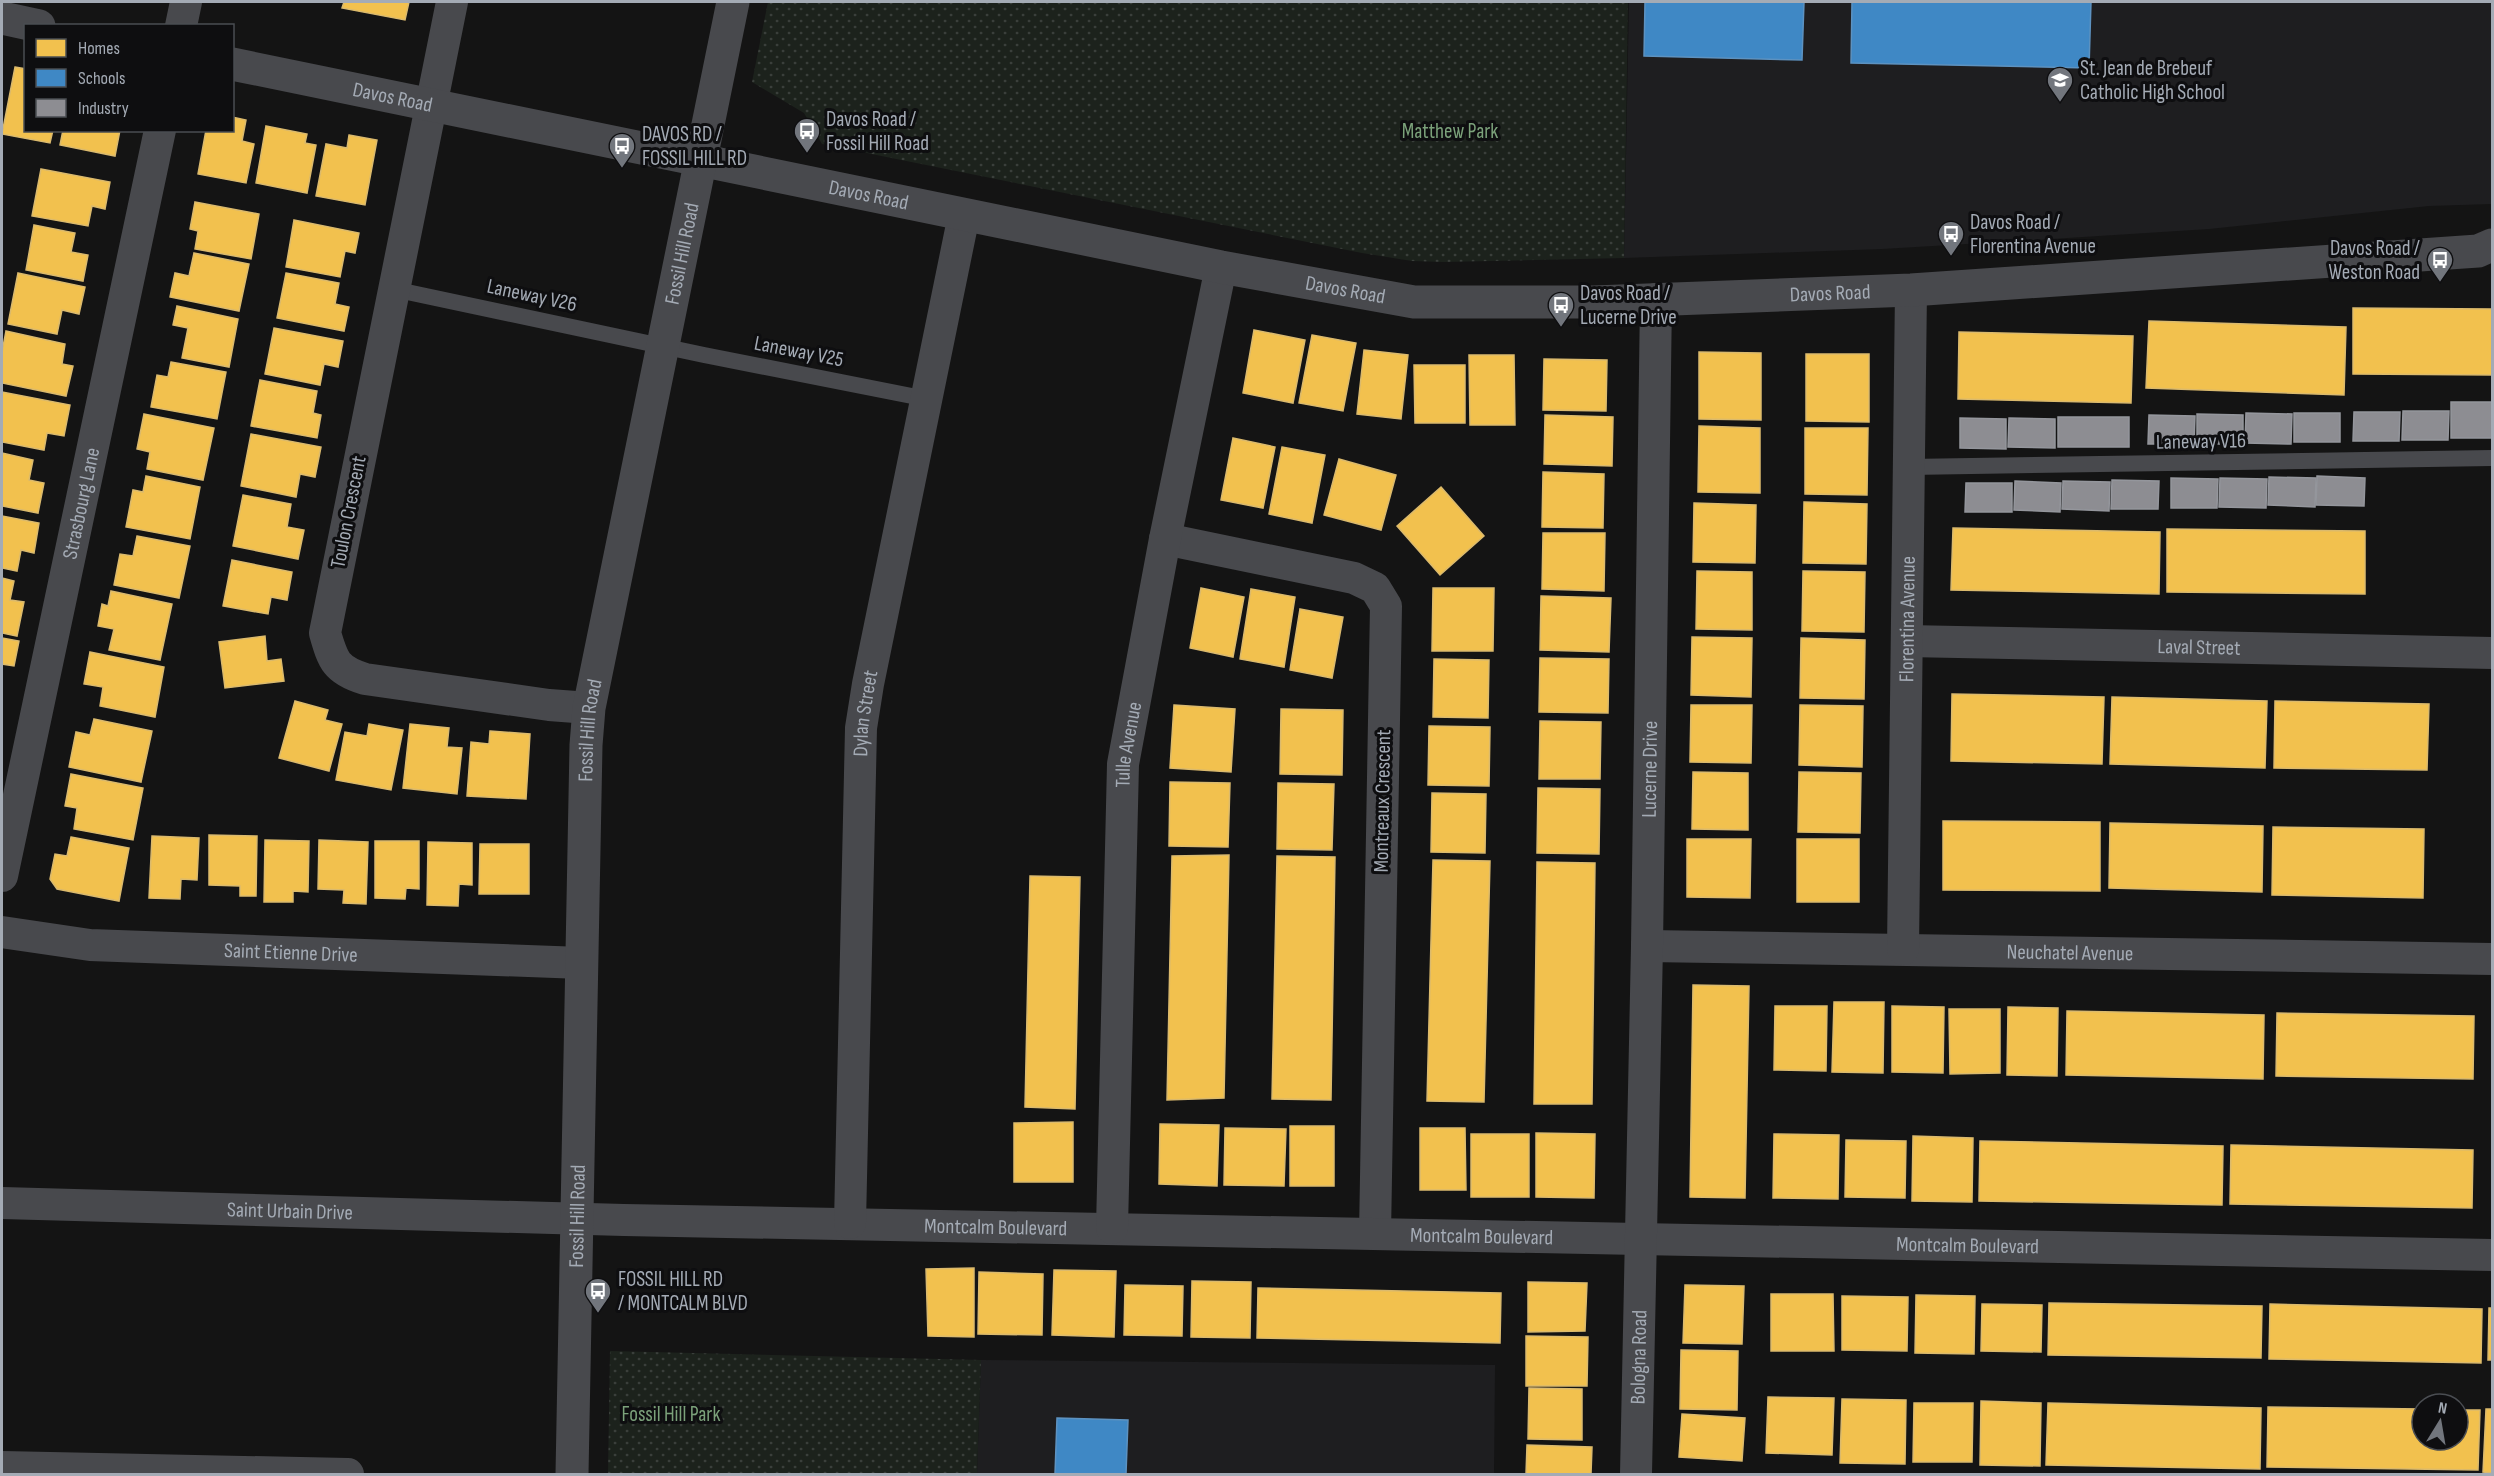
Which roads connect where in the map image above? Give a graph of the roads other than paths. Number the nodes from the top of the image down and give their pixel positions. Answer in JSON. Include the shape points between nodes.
{"nodes":[{"id":1,"x":186,"y":2,"type":"edge"},
{"id":2,"x":452,"y":2,"type":"edge"},
{"id":3,"x":733,"y":2,"type":"edge"},
{"id":4,"x":2,"y":18,"type":"edge"},
{"id":5,"x":30,"y":24,"type":"edge"},
{"id":6,"x":181,"y":24,"type":"edge"},
{"id":7,"x":234,"y":64,"type":"edge"},
{"id":8,"x":431,"y":105,"type":"junction"},
{"id":9,"x":160,"y":132,"type":"edge"},
{"id":10,"x":700,"y":161,"type":"junction"},
{"id":11,"x":964,"y":215,"type":"junction"},
{"id":12,"x":2488,"y":251,"type":"edge"},
{"id":13,"x":1221,"y":267,"type":"junction"},
{"id":14,"x":393,"y":289,"type":"junction"},
{"id":15,"x":1911,"y":290,"type":"junction"},
{"id":16,"x":1656,"y":299,"type":"junction"},
{"id":17,"x":663,"y":346,"type":"junction"},
{"id":18,"x":927,"y":399,"type":"junction"},
{"id":19,"x":2493,"y":458,"type":"edge"},
{"id":20,"x":1909,"y":467,"type":"junction"},
{"id":21,"x":1165,"y":539,"type":"junction"},
{"id":22,"x":1907,"y":641,"type":"junction"},
{"id":23,"x":2493,"y":653,"type":"edge"},
{"id":24,"x":589,"y":708,"type":"junction"},
{"id":25,"x":2,"y":876,"type":"edge"},
{"id":26,"x":2,"y":932,"type":"edge"},
{"id":27,"x":1647,"y":946,"type":"junction"},
{"id":28,"x":1903,"y":949,"type":"junction"},
{"id":29,"x":2493,"y":959,"type":"edge"},
{"id":30,"x":582,"y":963,"type":"junction"},
{"id":31,"x":2,"y":1203,"type":"edge"},
{"id":32,"x":578,"y":1219,"type":"junction"},
{"id":33,"x":850,"y":1223,"type":"junction"},
{"id":34,"x":1112,"y":1228,"type":"junction"},
{"id":35,"x":1375,"y":1234,"type":"junction"},
{"id":36,"x":1640,"y":1240,"type":"junction"},
{"id":37,"x":2493,"y":1255,"type":"edge"},
{"id":38,"x":2,"y":1467,"type":"edge"},
{"id":39,"x":348,"y":1474,"type":"edge"},
{"id":40,"x":572,"y":1474,"type":"edge"},
{"id":41,"x":1636,"y":1474,"type":"edge"}],
"edges":[{"from":1,"to":6,"type":"street"},
{"from":2,"to":8,"type":"street","name":"Toulon Crescent"},
{"from":3,"to":10,"type":"street","name":"Fossil Hill Road"},
{"from":4,"to":5,"type":"street"},
{"from":7,"to":8,"type":"street","name":"Davos Road"},
{"from":8,"to":10,"type":"street","name":"Davos Road"},
{"from":8,"to":14,"type":"street","name":"Toulon Crescent"},
{"from":9,"to":25,"type":"street","name":"Strasbourg Lane"},
{"from":10,"to":11,"type":"street","name":"Davos Road"},
{"from":10,"to":17,"type":"street","name":"Fossil Hill Road"},
{"from":11,"to":13,"type":"street","name":"Davos Road"},
{"from":11,"to":18,"type":"street","name":"Dylan Street"},
{"from":12,"to":15,"type":"street","name":"Davos Road"},
{"from":13,"to":16,"type":"street","name":"Davos Road","via":[[1414,302]]},
{"from":13,"to":21,"type":"street","name":"Tulle Avenue"},
{"from":14,"to":17,"type":"lane","name":"Laneway V26"},
{"from":14,"to":24,"type":"street","name":"Toulon Crescent","via":[[328,612],[325,633],[332,659],[347,673],[365,679]]},
{"from":15,"to":16,"type":"street","name":"Davos Road"},
{"from":15,"to":20,"type":"street","name":"Florentina Avenue"},
{"from":16,"to":27,"type":"street","name":"Lucerne Drive"},
{"from":17,"to":18,"type":"lane","name":"Laneway V25"},
{"from":17,"to":24,"type":"street","name":"Fossil Hill Road"},
{"from":18,"to":33,"type":"street","name":"Dylan Street","via":[[861,728]]},
{"from":19,"to":20,"type":"lane","name":"Laneway V16"},
{"from":20,"to":22,"type":"street","name":"Florentina Avenue"},
{"from":21,"to":34,"type":"street","name":"Tulle Avenue","via":[[1123,764]]},
{"from":21,"to":35,"type":"street","name":"Montreaux Crescent","via":[[1354,578],[1375,588],[1386,606]]},
{"from":22,"to":23,"type":"street","name":"Laval Street"},
{"from":22,"to":28,"type":"street","name":"Florentina Avenue"},
{"from":24,"to":30,"type":"street","name":"Fossil Hill Road"},
{"from":26,"to":30,"type":"street","name":"Saint Etienne Drive","via":[[90,945]]},
{"from":27,"to":28,"type":"street","name":"Neuchatel Avenue"},
{"from":27,"to":36,"type":"street","name":"Lucerne Drive"},
{"from":28,"to":29,"type":"street","name":"Neuchatel Avenue"},
{"from":30,"to":32,"type":"street","name":"Fossil Hill Road"},
{"from":31,"to":32,"type":"street","name":"Saint Urbain Drive"},
{"from":32,"to":33,"type":"street","name":"Montcalm Boulevard"},
{"from":32,"to":40,"type":"street","name":"Fossil Hill Road"},
{"from":33,"to":34,"type":"street","name":"Montcalm Boulevard"},
{"from":34,"to":35,"type":"street","name":"Montcalm Boulevard"},
{"from":35,"to":36,"type":"street","name":"Montcalm Boulevard"},
{"from":36,"to":37,"type":"street","name":"Montcalm Boulevard"},
{"from":36,"to":41,"type":"street","name":"Bologna Road"},
{"from":38,"to":39,"type":"street"}]}
